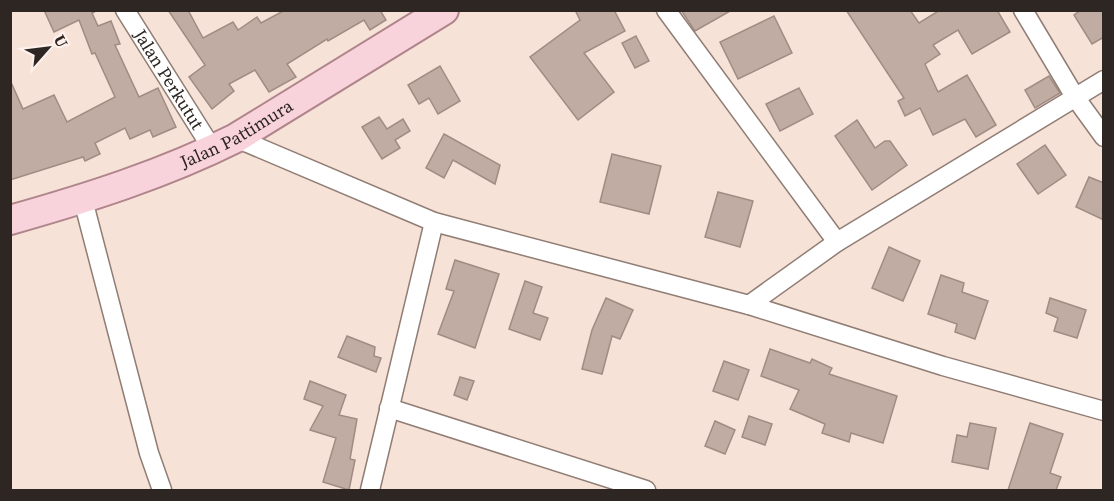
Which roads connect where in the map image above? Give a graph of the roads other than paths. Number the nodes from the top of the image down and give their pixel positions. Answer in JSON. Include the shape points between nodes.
{"nodes":[{"id":1,"x":125,"y":10,"type":"edge"},
{"id":2,"x":444,"y":10,"type":"edge"},
{"id":3,"x":666,"y":10,"type":"edge"},
{"id":4,"x":1023,"y":10,"type":"edge"},
{"id":5,"x":1104,"y":80,"type":"edge"},
{"id":6,"x":1075,"y":97,"type":"junction"},
{"id":7,"x":1104,"y":137,"type":"edge"},
{"id":8,"x":225,"y":144,"type":"junction"},
{"id":9,"x":83,"y":200,"type":"junction"},
{"id":10,"x":10,"y":220,"type":"edge"},
{"id":11,"x":434,"y":222,"type":"junction"},
{"id":12,"x":837,"y":242,"type":"junction"},
{"id":13,"x":749,"y":305,"type":"junction"},
{"id":14,"x":389,"y":408,"type":"junction"},
{"id":15,"x":1104,"y":411,"type":"edge"},
{"id":16,"x":162,"y":490,"type":"edge"},
{"id":17,"x":370,"y":490,"type":"edge"},
{"id":18,"x":646,"y":490,"type":"edge"}],
"edges":[{"from":1,"to":8,"type":"street","name":"Jalan Perkutut"},
{"from":2,"to":8,"type":"main road","name":"Jalan Pattimura"},
{"from":3,"to":12,"type":"street"},
{"from":4,"to":6,"type":"street"},
{"from":5,"to":6,"type":"street"},
{"from":6,"to":7,"type":"street"},
{"from":6,"to":12,"type":"street"},
{"from":8,"to":9,"type":"main road","name":"Jalan Pattimura"},
{"from":8,"to":11,"type":"street"},
{"from":9,"to":10,"type":"main road","name":"Jalan Pattimura"},
{"from":9,"to":16,"type":"street"},
{"from":11,"to":13,"type":"street"},
{"from":11,"to":14,"type":"street"},
{"from":12,"to":13,"type":"street"},
{"from":13,"to":15,"type":"street"},
{"from":14,"to":17,"type":"street"},
{"from":14,"to":18,"type":"street"}]}
